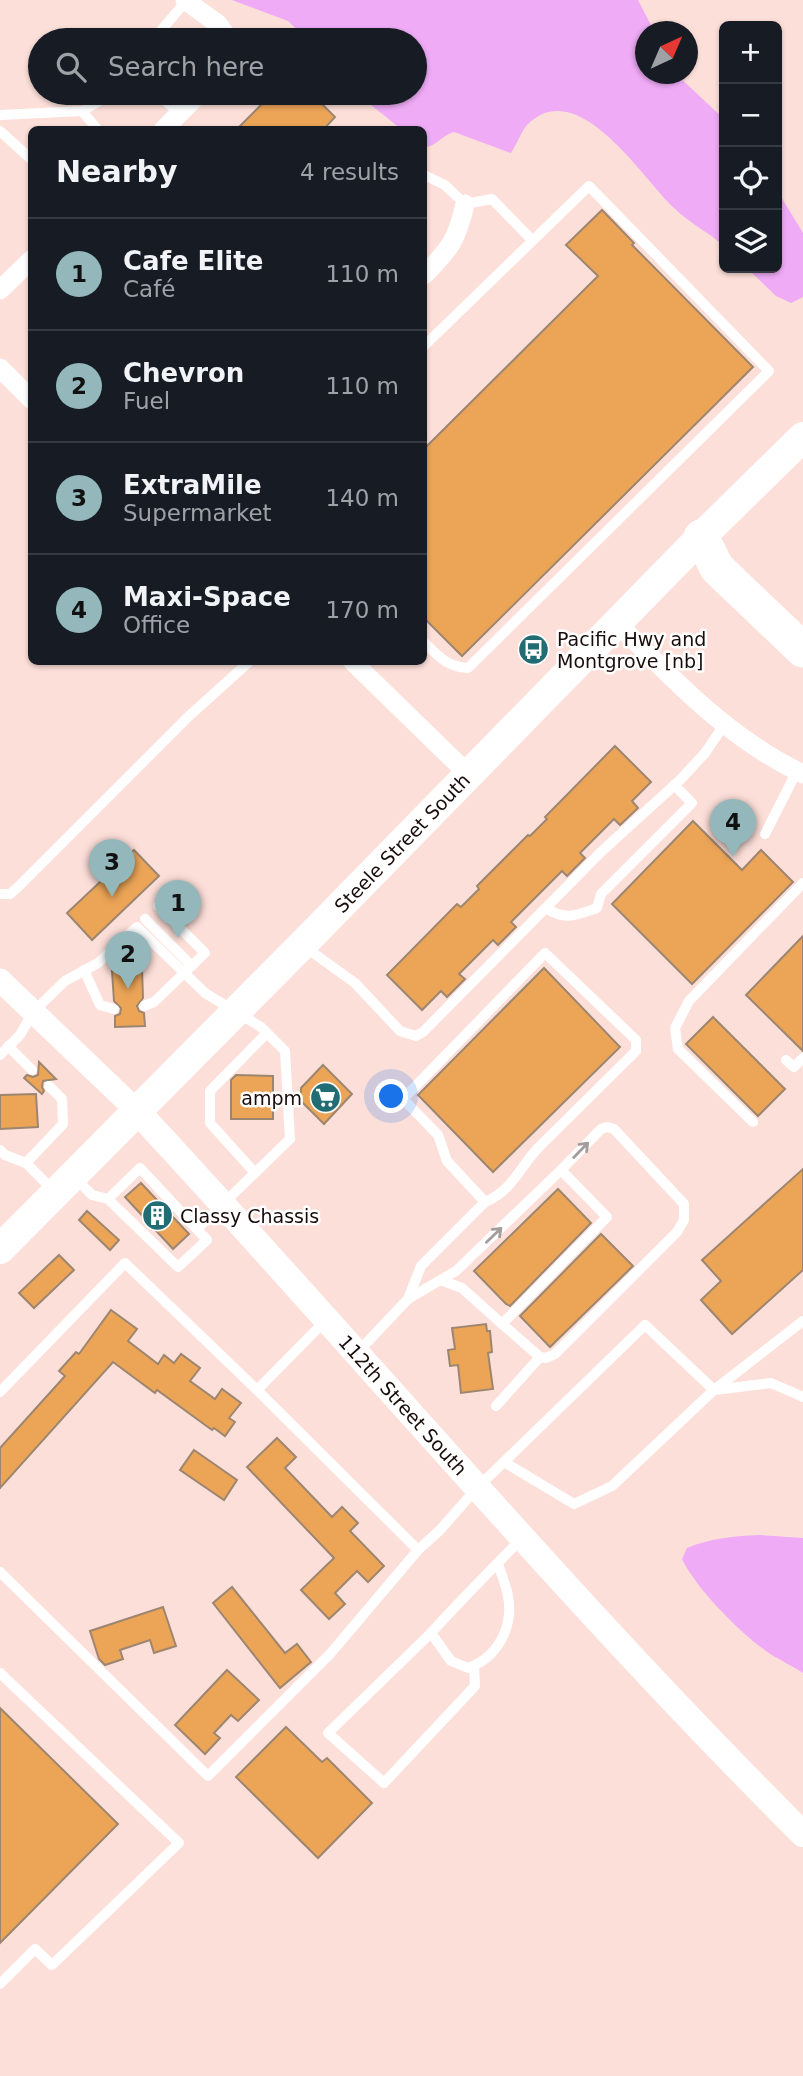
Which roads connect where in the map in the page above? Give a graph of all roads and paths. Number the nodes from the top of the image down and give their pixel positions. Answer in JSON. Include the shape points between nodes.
{"nodes":[{"id":1,"x":185,"y":0,"type":"edge"},
{"id":2,"x":163,"y":28,"type":"edge"},
{"id":3,"x":221,"y":28,"type":"edge"},
{"id":4,"x":93,"y":105,"type":"edge"},
{"id":5,"x":171,"y":105,"type":"edge"},
{"id":6,"x":188,"y":105,"type":"edge"},
{"id":7,"x":82,"y":111,"type":"junction"},
{"id":8,"x":180,"y":113,"type":"junction"},
{"id":9,"x":0,"y":115,"type":"edge"},
{"id":10,"x":95,"y":126,"type":"edge"},
{"id":11,"x":167,"y":126,"type":"edge"},
{"id":12,"x":0,"y":131,"type":"edge"},
{"id":13,"x":28,"y":156,"type":"edge"},
{"id":14,"x":427,"y":176,"type":"edge"},
{"id":15,"x":466,"y":204,"type":"junction"},
{"id":16,"x":532,"y":240,"type":"junction"},
{"id":17,"x":28,"y":263,"type":"edge"},
{"id":18,"x":427,"y":272,"type":"edge"},
{"id":19,"x":0,"y":290,"type":"edge"},
{"id":20,"x":427,"y":343,"type":"edge"},
{"id":21,"x":0,"y":368,"type":"edge"},
{"id":22,"x":28,"y":396,"type":"edge"},
{"id":23,"x":803,"y":437,"type":"edge"},
{"id":24,"x":701,"y":537,"type":"junction"},
{"id":25,"x":618,"y":624,"type":"junction"},
{"id":26,"x":803,"y":626,"type":"edge"},
{"id":27,"x":427,"y":645,"type":"edge"},
{"id":28,"x":803,"y":650,"type":"edge"},
{"id":29,"x":246,"y":665,"type":"edge"},
{"id":30,"x":356,"y":665,"type":"edge"},
{"id":31,"x":724,"y":725,"type":"junction"},
{"id":32,"x":800,"y":773,"type":"edge"},
{"id":33,"x":468,"y":775,"type":"junction"},
{"id":34,"x":674,"y":785,"type":"junction"},
{"id":35,"x":765,"y":834,"type":"dead end"},
{"id":36,"x":803,"y":883,"type":"edge"},
{"id":37,"x":0,"y":894,"type":"edge"},
{"id":38,"x":158,"y":906,"type":"dead end"},
{"id":39,"x":546,"y":908,"type":"junction"},
{"id":40,"x":145,"y":919,"type":"dead end"},
{"id":41,"x":302,"y":945,"type":"junction"},
{"id":42,"x":84,"y":970,"type":"junction"},
{"id":43,"x":188,"y":970,"type":"junction"},
{"id":44,"x":0,"y":980,"type":"edge"},
{"id":45,"x":144,"y":1006,"type":"dead end"},
{"id":46,"x":114,"y":1009,"type":"dead end"},
{"id":47,"x":33,"y":1012,"type":"junction"},
{"id":48,"x":236,"y":1012,"type":"junction"},
{"id":49,"x":267,"y":1033,"type":"junction"},
{"id":50,"x":8,"y":1046,"type":"junction"},
{"id":51,"x":0,"y":1055,"type":"edge"},
{"id":52,"x":803,"y":1058,"type":"edge"},
{"id":53,"x":786,"y":1060,"type":"dead end"},
{"id":54,"x":32,"y":1070,"type":"dead end"},
{"id":55,"x":49,"y":1086,"type":"dead end"},
{"id":56,"x":137,"y":1111,"type":"junction"},
{"id":57,"x":753,"y":1122,"type":"dead end"},
{"id":58,"x":0,"y":1150,"type":"edge"},
{"id":59,"x":26,"y":1163,"type":"junction"},
{"id":60,"x":561,"y":1170,"type":"junction"},
{"id":61,"x":255,"y":1173,"type":"junction"},
{"id":62,"x":64,"y":1184,"type":"junction"},
{"id":63,"x":108,"y":1199,"type":"junction"},
{"id":64,"x":485,"y":1202,"type":"junction"},
{"id":65,"x":223,"y":1204,"type":"junction"},
{"id":66,"x":197,"y":1229,"type":"junction"},
{"id":67,"x":0,"y":1249,"type":"edge"},
{"id":68,"x":443,"y":1281,"type":"junction"},
{"id":69,"x":408,"y":1300,"type":"junction"},
{"id":70,"x":327,"y":1320,"type":"junction"},
{"id":71,"x":803,"y":1321,"type":"edge"},
{"id":72,"x":502,"y":1324,"type":"junction"},
{"id":73,"x":357,"y":1353,"type":"junction"},
{"id":74,"x":540,"y":1357,"type":"junction"},
{"id":75,"x":257,"y":1390,"type":"junction"},
{"id":76,"x":715,"y":1390,"type":"junction"},
{"id":77,"x":0,"y":1392,"type":"edge"},
{"id":78,"x":803,"y":1397,"type":"edge"},
{"id":79,"x":496,"y":1406,"type":"dead end"},
{"id":80,"x":504,"y":1462,"type":"junction"},
{"id":81,"x":477,"y":1488,"type":"junction"},
{"id":82,"x":523,"y":1538,"type":"junction"},
{"id":83,"x":418,"y":1550,"type":"junction"},
{"id":84,"x":498,"y":1563,"type":"junction"},
{"id":85,"x":0,"y":1572,"type":"edge"},
{"id":86,"x":431,"y":1633,"type":"junction"},
{"id":87,"x":474,"y":1666,"type":"junction"},
{"id":88,"x":0,"y":1673,"type":"edge"},
{"id":89,"x":803,"y":1834,"type":"edge"},
{"id":90,"x":0,"y":1984,"type":"edge"}],
"edges":[{"from":1,"to":2,"type":"lane"},
{"from":1,"to":3,"type":"street"},
{"from":4,"to":7,"type":"lane"},
{"from":5,"to":8,"type":"lane"},
{"from":6,"to":8,"type":"street"},
{"from":7,"to":9,"type":"lane"},
{"from":7,"to":10,"type":"lane"},
{"from":8,"to":11,"type":"street"},
{"from":12,"to":13,"type":"lane"},
{"from":14,"to":15,"type":"lane"},
{"from":15,"to":16,"type":"lane","via":[[492,199]]},
{"from":15,"to":18,"type":"street","via":[[454,242]]},
{"from":16,"to":20,"type":"lane"},
{"from":16,"to":27,"type":"lane","via":[[589,186],[769,371],[468,668],[444,663]]},
{"from":17,"to":19,"type":"street"},
{"from":21,"to":22,"type":"street"},
{"from":23,"to":24,"type":"main road","name":"Steele Street South"},
{"from":24,"to":25,"type":"main road","name":"Steele Street South"},
{"from":24,"to":26,"type":"highway","via":[[739,557]]},
{"from":24,"to":28,"type":"highway","via":[[717,568]]},
{"from":25,"to":31,"type":"street"},
{"from":25,"to":33,"type":"main road","name":"Steele Street South"},
{"from":29,"to":37,"type":"lane","via":[[17,888]]},
{"from":30,"to":33,"type":"street"},
{"from":31,"to":32,"type":"street"},
{"from":31,"to":34,"type":"lane"},
{"from":32,"to":35,"type":"lane"},
{"from":33,"to":41,"type":"main road","name":"Steele Street South"},
{"from":34,"to":39,"type":"lane"},
{"from":34,"to":39,"type":"lane","via":[[692,803],[601,894],[597,908],[576,916],[556,916]]},
{"from":36,"to":57,"type":"lane","via":[[689,1001],[675,1028],[678,1049]]},
{"from":38,"to":43,"type":"lane","via":[[205,953]]},
{"from":39,"to":41,"type":"lane","via":[[416,1036],[400,1031],[355,983]]},
{"from":40,"to":43,"type":"lane"},
{"from":41,"to":48,"type":"main road","name":"Steele Street South"},
{"from":42,"to":43,"type":"lane","via":[[137,927]]},
{"from":42,"to":46,"type":"lane","via":[[100,1005]]},
{"from":42,"to":47,"type":"lane","via":[[65,981]]},
{"from":43,"to":45,"type":"lane"},
{"from":43,"to":48,"type":"lane","via":[[205,993]]},
{"from":44,"to":47,"type":"street","name":"112th Street South"},
{"from":47,"to":50,"type":"lane"},
{"from":47,"to":56,"type":"street","name":"112th Street South"},
{"from":48,"to":49,"type":"lane"},
{"from":48,"to":56,"type":"main road","name":"Steele Street South"},
{"from":49,"to":61,"type":"lane","via":[[285,1051],[290,1139]]},
{"from":49,"to":61,"type":"lane","via":[[210,1091],[210,1123]]},
{"from":50,"to":51,"type":"lane"},
{"from":50,"to":54,"type":"lane"},
{"from":52,"to":53,"type":"lane","via":[[794,1067]]},
{"from":55,"to":59,"type":"lane","via":[[62,1099],[63,1124]]},
{"from":56,"to":62,"type":"main road","name":"Steele Street South"},
{"from":56,"to":65,"type":"main road","name":"112th Street South"},
{"from":58,"to":59,"type":"lane"},
{"from":59,"to":62,"type":"lane"},
{"from":68,"to":60,"type":"lane","one_way":true},
{"from":60,"to":72,"type":"lane","via":[[607,1217]]},
{"from":60,"to":74,"type":"lane","one_way":true,"via":[[601,1129],[614,1129],[684,1204],[684,1220],[555,1354]]},
{"from":61,"to":65,"type":"lane"},
{"from":62,"to":63,"type":"lane"},
{"from":62,"to":67,"type":"main road","name":"Steele Street South"},
{"from":63,"to":66,"type":"lane","via":[[140,1168]]},
{"from":63,"to":66,"type":"lane","via":[[178,1267],[207,1240]]},
{"from":64,"to":64,"type":"lane","via":[[517,1179],[535,1152],[636,1051],[636,1040],[545,953],[403,1099],[439,1135],[447,1161]]},
{"from":64,"to":69,"type":"lane","via":[[421,1266]]},
{"from":65,"to":66,"type":"lane"},
{"from":65,"to":70,"type":"main road","name":"112th Street South"},
{"from":68,"to":69,"type":"lane"},
{"from":68,"to":72,"type":"lane","via":[[462,1289]]},
{"from":69,"to":73,"type":"lane"},
{"from":70,"to":73,"type":"main road","name":"112th Street South"},
{"from":70,"to":75,"type":"lane"},
{"from":71,"to":76,"type":"lane"},
{"from":72,"to":74,"type":"lane"},
{"from":73,"to":81,"type":"main road","name":"112th Street South"},
{"from":74,"to":79,"type":"lane"},
{"from":75,"to":77,"type":"lane","via":[[125,1263]]},
{"from":75,"to":83,"type":"lane"},
{"from":76,"to":78,"type":"lane","via":[[771,1383]]},
{"from":76,"to":80,"type":"lane","via":[[612,1486],[574,1504]]},
{"from":76,"to":80,"type":"lane","via":[[645,1325]]},
{"from":80,"to":81,"type":"lane"},
{"from":81,"to":82,"type":"main road","name":"112th Street South"},
{"from":81,"to":83,"type":"lane"},
{"from":82,"to":84,"type":"lane"},
{"from":82,"to":89,"type":"main road","name":"112th Street South"},
{"from":83,"to":85,"type":"lane","via":[[330,1654],[208,1776]]},
{"from":84,"to":86,"type":"lane"},
{"from":84,"to":87,"type":"lane","via":[[509,1597],[508,1625],[496,1650]]},
{"from":86,"to":87,"type":"lane","via":[[451,1661]]},
{"from":86,"to":87,"type":"lane","via":[[328,1733],[384,1783],[475,1686]]},
{"from":88,"to":90,"type":"lane","via":[[179,1843],[52,1965],[35,1949]]}]}
